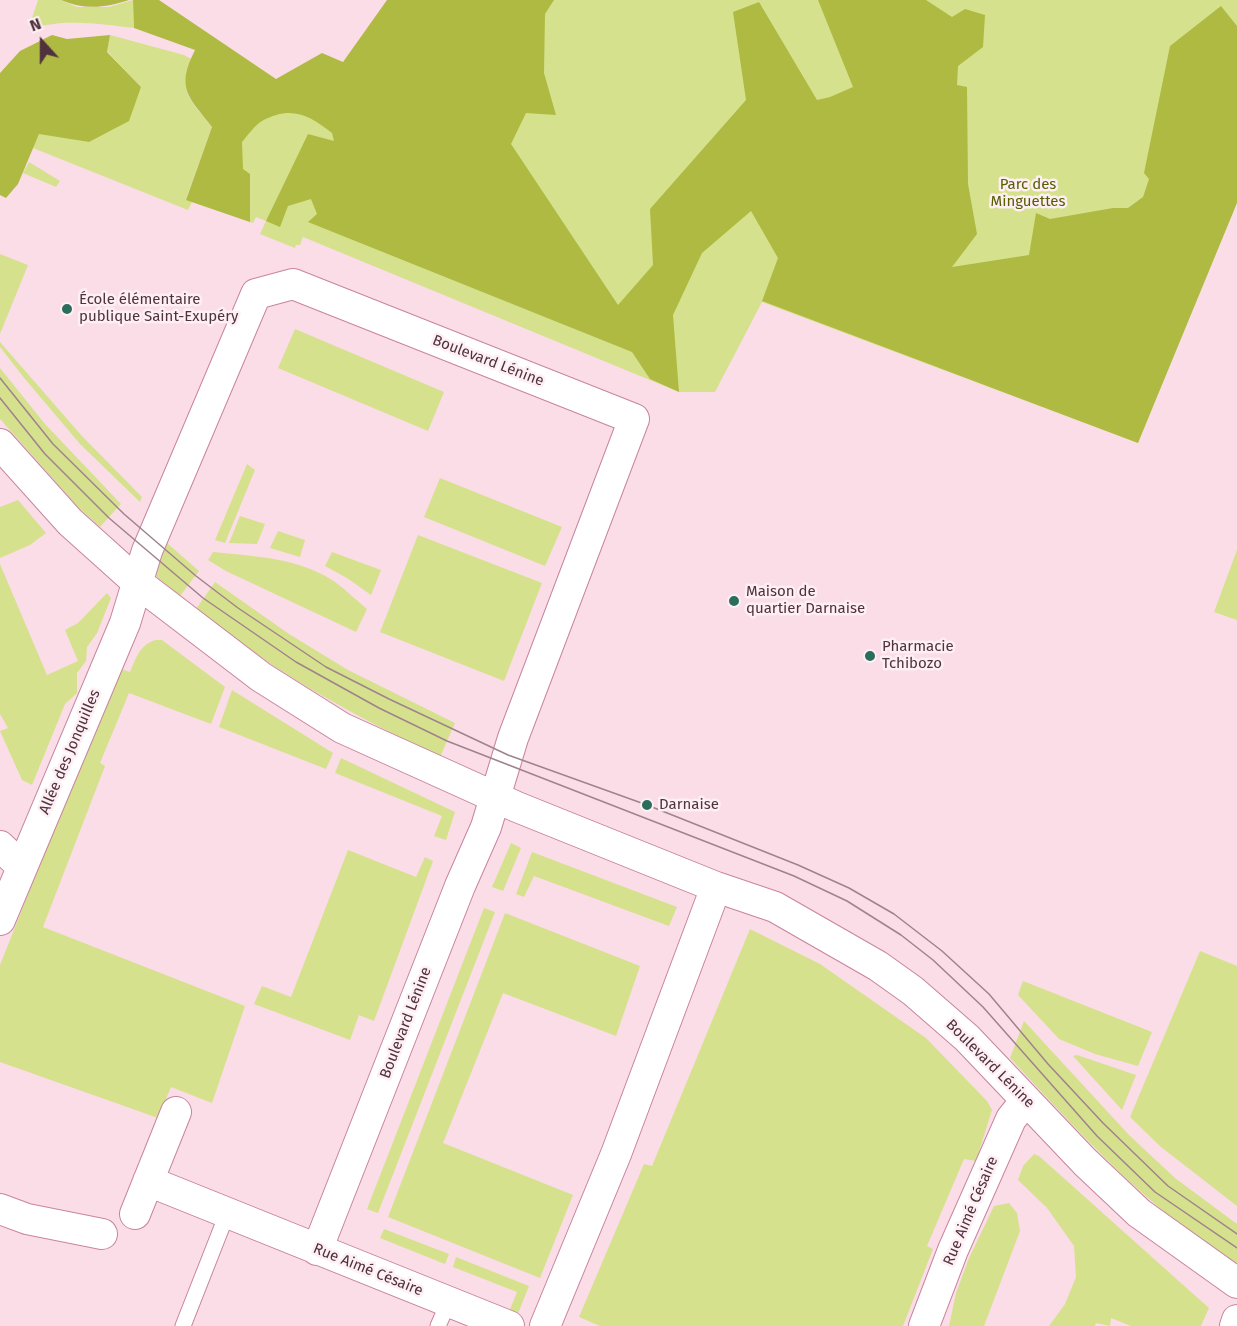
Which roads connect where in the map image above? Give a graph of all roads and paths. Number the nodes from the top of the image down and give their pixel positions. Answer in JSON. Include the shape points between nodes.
{"nodes":[{"id":1,"x":0,"y":444,"type":"edge"},
{"id":2,"x":138,"y":583,"type":"junction"},
{"id":3,"x":494,"y":797,"type":"junction"},
{"id":4,"x":0,"y":846,"type":"edge"},
{"id":5,"x":21,"y":866,"type":"junction"},
{"id":6,"x":716,"y":887,"type":"junction"},
{"id":7,"x":0,"y":920,"type":"edge"},
{"id":8,"x":1026,"y":1100,"type":"junction"},
{"id":9,"x":176,"y":1112,"type":"dead end"},
{"id":10,"x":148,"y":1181,"type":"junction"},
{"id":11,"x":0,"y":1209,"type":"edge"},
{"id":12,"x":135,"y":1214,"type":"dead end"},
{"id":13,"x":227,"y":1214,"type":"junction"},
{"id":14,"x":102,"y":1234,"type":"dead end"},
{"id":15,"x":317,"y":1250,"type":"junction"},
{"id":16,"x":1237,"y":1282,"type":"edge"},
{"id":17,"x":443,"y":1314,"type":"edge"},
{"id":18,"x":1237,"y":1320,"type":"edge"},
{"id":19,"x":183,"y":1326,"type":"edge"},
{"id":20,"x":509,"y":1326,"type":"edge"},
{"id":21,"x":545,"y":1326,"type":"edge"},
{"id":22,"x":924,"y":1326,"type":"edge"},
{"id":23,"x":1234,"y":1326,"type":"edge"}],
"edges":[{"from":1,"to":2,"type":"street","name":"Boulevard Lénine","via":[[70,522]]},
{"from":2,"to":3,"type":"street","name":"Boulevard Lénine","via":[[261,677],[342,728]]},
{"from":2,"to":3,"type":"street","name":"Boulevard Lénine","via":[[147,551],[256,294],[292,284],[634,419]]},
{"from":2,"to":5,"type":"street","name":"Allée des Jonquilles","via":[[125,623]]},
{"from":3,"to":6,"type":"street","name":"Boulevard Lénine"},
{"from":3,"to":15,"type":"street","name":"Boulevard Lénine","via":[[486,827]]},
{"from":4,"to":5,"type":"street"},
{"from":5,"to":7,"type":"street","name":"Allée des Jonquilles"},
{"from":6,"to":8,"type":"street","name":"Boulevard Lénine","via":[[775,907],[878,966],[967,1038]]},
{"from":6,"to":21,"type":"street","via":[[616,1154]]},
{"from":8,"to":16,"type":"street","name":"Boulevard Lénine","via":[[1139,1213]]},
{"from":8,"to":22,"type":"street","name":"Rue Aimé Césaire","via":[[1011,1119]]},
{"from":9,"to":10,"type":"street"},
{"from":10,"to":12,"type":"street"},
{"from":10,"to":13,"type":"street","name":"Rue Aimé Césaire"},
{"from":11,"to":14,"type":"street","via":[[27,1219]]},
{"from":13,"to":15,"type":"street","name":"Rue Aimé Césaire"},
{"from":13,"to":19,"type":"lane"},
{"from":15,"to":17,"type":"street","name":"Rue Aimé Césaire"},
{"from":17,"to":20,"type":"street","name":"Rue Aimé Césaire"},
{"from":18,"to":23,"type":"street"}]}
